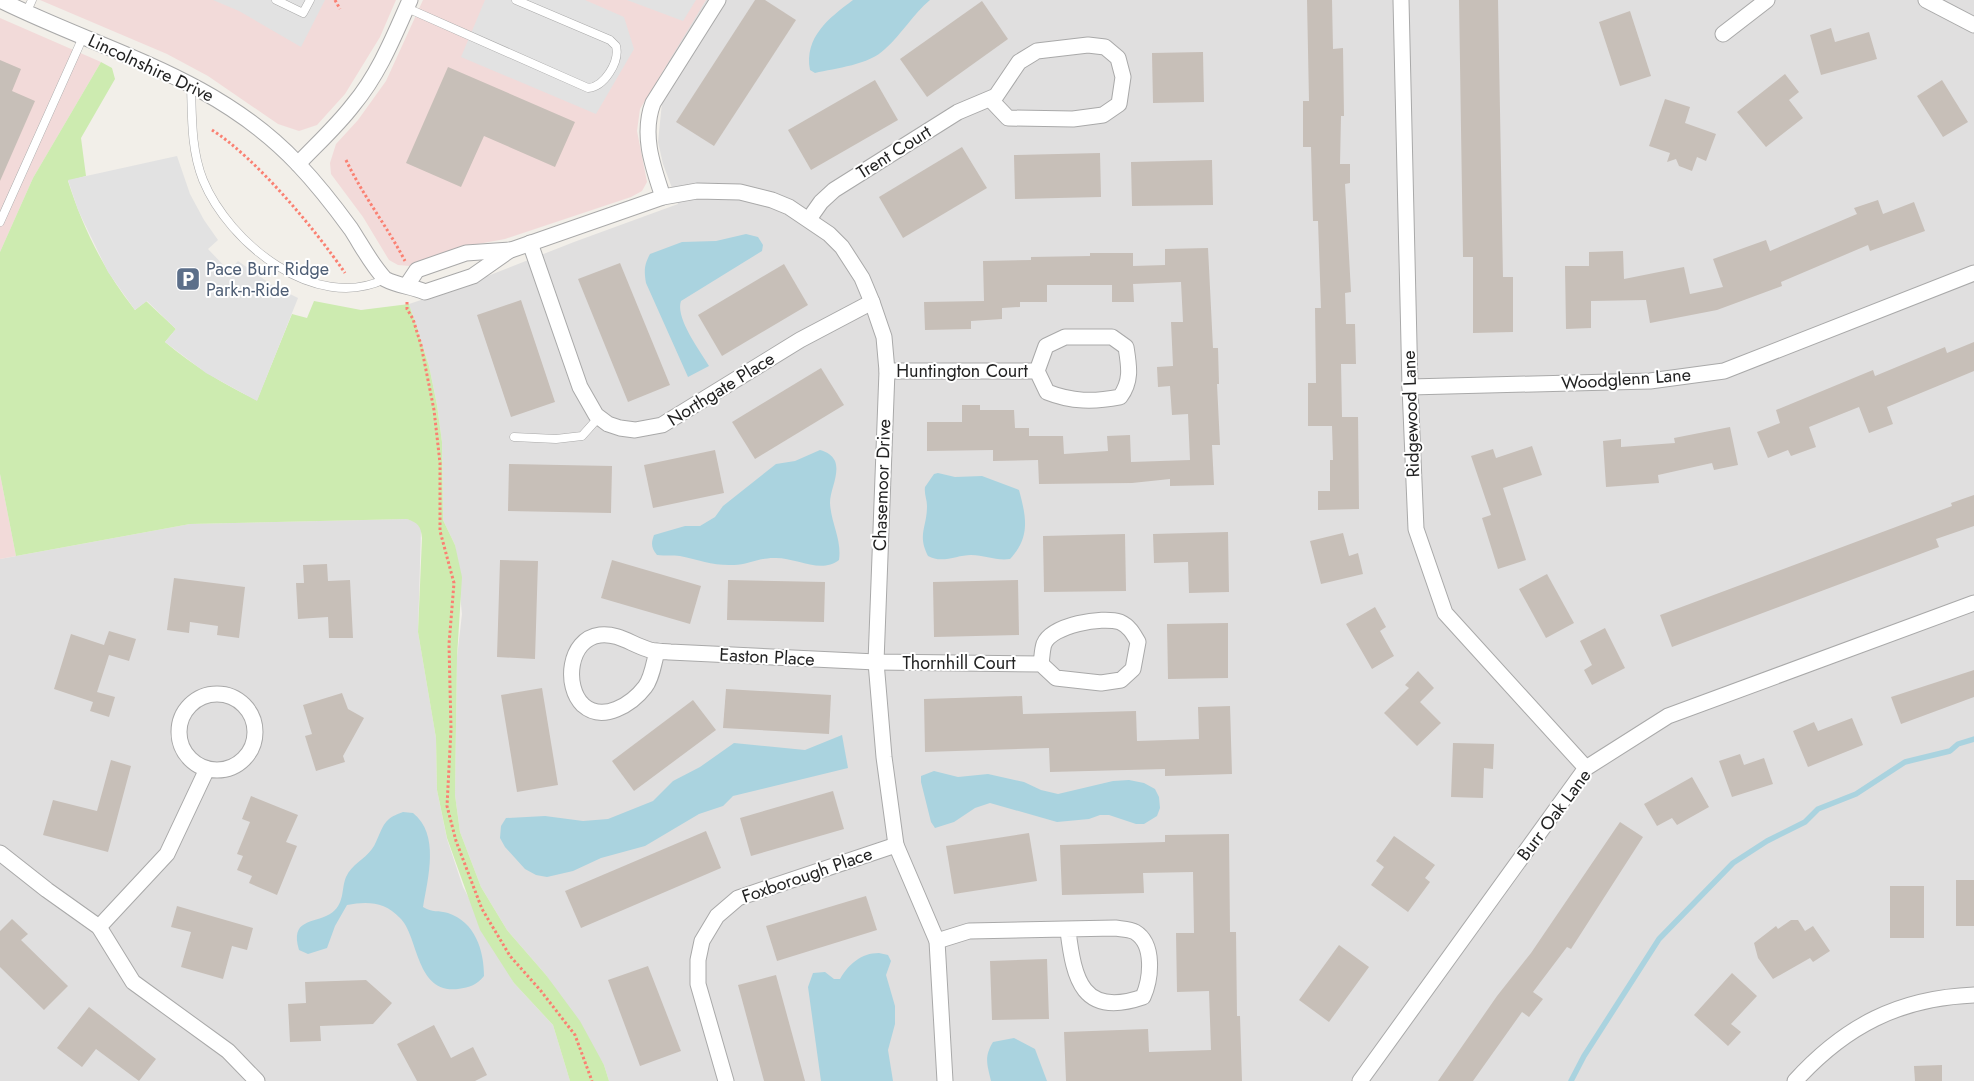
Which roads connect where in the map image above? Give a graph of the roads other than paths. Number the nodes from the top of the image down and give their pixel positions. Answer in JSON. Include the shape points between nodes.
{"nodes":[{"id":1,"x":0,"y":0,"type":"edge"},
{"id":2,"x":276,"y":0,"type":"edge"},
{"id":3,"x":310,"y":0,"type":"edge"},
{"id":4,"x":516,"y":0,"type":"edge"},
{"id":5,"x":718,"y":0,"type":"edge"},
{"id":6,"x":1401,"y":0,"type":"edge"},
{"id":7,"x":1768,"y":0,"type":"edge"},
{"id":8,"x":1926,"y":0,"type":"edge"},
{"id":9,"x":408,"y":4,"type":"edge"},
{"id":10,"x":29,"y":6,"type":"edge"},
{"id":11,"x":1974,"y":25,"type":"edge"},
{"id":12,"x":1723,"y":34,"type":"dead end"},
{"id":13,"x":83,"y":36,"type":"junction"},
{"id":14,"x":191,"y":83,"type":"junction"},
{"id":15,"x":990,"y":99,"type":"junction"},
{"id":16,"x":298,"y":164,"type":"junction"},
{"id":17,"x":663,"y":197,"type":"junction"},
{"id":18,"x":809,"y":219,"type":"junction"},
{"id":19,"x":0,"y":222,"type":"edge"},
{"id":20,"x":530,"y":243,"type":"junction"},
{"id":21,"x":511,"y":250,"type":"junction"},
{"id":22,"x":1974,"y":273,"type":"edge"},
{"id":23,"x":385,"y":279,"type":"junction"},
{"id":24,"x":408,"y":285,"type":"junction"},
{"id":25,"x":872,"y":302,"type":"junction"},
{"id":26,"x":887,"y":371,"type":"junction"},
{"id":27,"x":1037,"y":371,"type":"junction"},
{"id":28,"x":1410,"y":387,"type":"junction"},
{"id":29,"x":599,"y":417,"type":"junction"},
{"id":30,"x":514,"y":437,"type":"dead end"},
{"id":31,"x":1974,"y":603,"type":"edge"},
{"id":32,"x":657,"y":651,"type":"junction"},
{"id":33,"x":876,"y":662,"type":"junction"},
{"id":34,"x":1041,"y":664,"type":"junction"},
{"id":35,"x":1586,"y":768,"type":"junction"},
{"id":36,"x":207,"y":769,"type":"junction"},
{"id":37,"x":896,"y":845,"type":"junction"},
{"id":38,"x":0,"y":853,"type":"edge"},
{"id":39,"x":99,"y":927,"type":"junction"},
{"id":40,"x":1068,"y":931,"type":"junction"},
{"id":41,"x":937,"y":941,"type":"junction"},
{"id":42,"x":1974,"y":995,"type":"edge"},
{"id":43,"x":256,"y":1081,"type":"edge"},
{"id":44,"x":726,"y":1081,"type":"edge"},
{"id":45,"x":945,"y":1081,"type":"edge"},
{"id":46,"x":1360,"y":1081,"type":"edge"},
{"id":47,"x":1795,"y":1081,"type":"edge"}],
"edges":[{"from":1,"to":10,"type":"street","name":"Lincolnshire Drive"},
{"from":2,"to":3,"type":"lane","via":[[304,13]]},
{"from":4,"to":9,"type":"lane","via":[[610,40],[617,52],[603,83],[597,88],[588,88]]},
{"from":5,"to":17,"type":"street","via":[[649,114],[649,147]]},
{"from":6,"to":28,"type":"street","name":"Ridgewood Lane"},
{"from":7,"to":12,"type":"street"},
{"from":8,"to":11,"type":"street"},
{"from":9,"to":16,"type":"street","via":[[386,53],[354,105]]},
{"from":10,"to":13,"type":"street","name":"Lincolnshire Drive"},
{"from":13,"to":14,"type":"street","name":"Lincolnshire Drive"},
{"from":13,"to":19,"type":"lane"},
{"from":14,"to":16,"type":"street","name":"Lincolnshire Drive","via":[[238,113]]},
{"from":14,"to":23,"type":"lane","via":[[193,143],[203,180],[211,197],[254,249],[284,270],[336,289],[370,287]]},
{"from":15,"to":15,"type":"street","name":"Trent Court","via":[[996,96],[1019,62],[1037,51],[1088,45],[1105,47],[1118,58],[1123,77],[1119,104],[1103,115],[1073,119],[1008,118]]},
{"from":15,"to":18,"type":"street","name":"Trent Court","via":[[958,112],[834,190]]},
{"from":16,"to":23,"type":"street","name":"Lincolnshire Drive","via":[[327,198]]},
{"from":17,"to":18,"type":"street","name":"Chasemoor Drive","via":[[697,191],[740,192],[772,200]]},
{"from":17,"to":20,"type":"street","name":"Chasemoor Drive"},
{"from":18,"to":25,"type":"street","name":"Chasemoor Drive","via":[[842,247],[862,278]]},
{"from":20,"to":21,"type":"street","name":"Chasemoor Drive"},
{"from":20,"to":29,"type":"street","via":[[580,388]]},
{"from":21,"to":24,"type":"street","name":"Chasemoor Drive","via":[[466,253],[417,270]]},
{"from":21,"to":24,"type":"street","name":"Chasemoor Drive","via":[[465,279],[425,292]]},
{"from":22,"to":28,"type":"street","name":"Woodglenn Lane","via":[[1724,371],[1650,381]]},
{"from":23,"to":24,"type":"street","via":[[396,285]]},
{"from":25,"to":26,"type":"street","name":"Chasemoor Drive","via":[[884,337]]},
{"from":25,"to":29,"type":"street","name":"Northgate Place","via":[[800,340],[662,425],[627,429],[608,424]]},
{"from":26,"to":27,"type":"street","name":"Huntington Court"},
{"from":26,"to":33,"type":"street","name":"Chasemoor Drive"},
{"from":27,"to":27,"type":"street","name":"Huntington Court","via":[[1046,346],[1065,337],[1112,336],[1126,347],[1129,363],[1128,386],[1120,396],[1095,402],[1064,399],[1047,392]]},
{"from":28,"to":35,"type":"street","name":"Ridgewood Lane","via":[[1416,530],[1445,613]]},
{"from":29,"to":30,"type":"lane","via":[[582,436],[556,439]]},
{"from":31,"to":35,"type":"street","name":"Burr Oak Lane","via":[[1668,716]]},
{"from":32,"to":32,"type":"street","name":"Easton Place","via":[[621,637],[600,635],[582,642],[573,657],[576,695],[584,706],[604,713],[623,707],[646,686]]},
{"from":32,"to":33,"type":"street","name":"Easton Place"},
{"from":33,"to":34,"type":"street","name":"Thornhill Court"},
{"from":33,"to":37,"type":"street","name":"Chasemoor Drive"},
{"from":34,"to":34,"type":"street","name":"Thornhill Court","via":[[1056,678],[1101,683],[1121,680],[1133,669],[1138,642],[1129,628],[1118,622],[1092,621],[1068,626],[1050,636],[1044,644]]},
{"from":35,"to":46,"type":"street","name":"Burr Oak Lane"},
{"from":36,"to":36,"type":"street","via":[[222,770],[236,765],[247,756],[254,742],[255,727],[250,713],[227,695],[212,694],[198,699],[180,722],[179,737],[184,751]]},
{"from":36,"to":39,"type":"street","via":[[167,854]]},
{"from":37,"to":41,"type":"street","name":"Chasemoor Drive"},
{"from":37,"to":44,"type":"street","name":"Foxborough Place","via":[[738,898],[717,916],[702,941],[698,984]]},
{"from":38,"to":39,"type":"street"},
{"from":39,"to":43,"type":"street","via":[[133,982],[228,1051]]},
{"from":40,"to":40,"type":"street","via":[[1116,928],[1134,931],[1143,939],[1149,958],[1149,984],[1143,997],[1125,1003],[1103,1002],[1082,989],[1073,967]]},
{"from":40,"to":41,"type":"street","via":[[969,931]]},
{"from":41,"to":45,"type":"street","name":"Chasemoor Drive"},
{"from":42,"to":47,"type":"street","via":[[1920,1002],[1886,1014],[1847,1034],[1819,1055]]}]}
